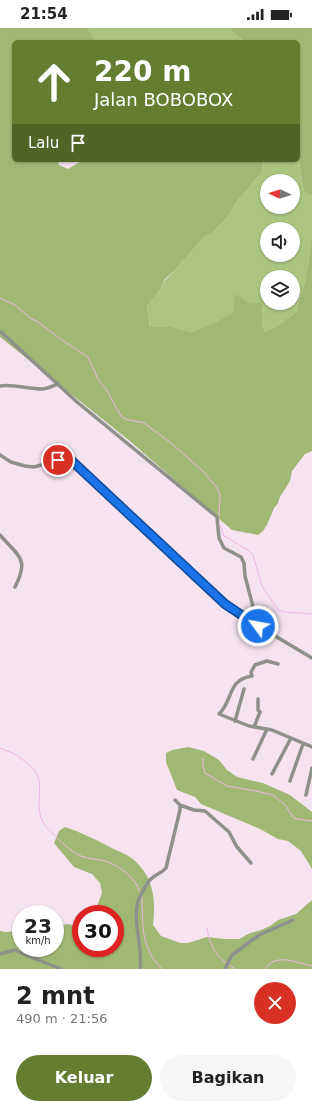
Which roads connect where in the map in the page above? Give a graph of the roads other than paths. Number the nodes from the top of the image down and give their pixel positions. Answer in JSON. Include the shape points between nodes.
{"nodes":[{"id":1,"x":1,"y":332,"type":"dead end"},
{"id":2,"x":58,"y":384,"type":"junction"},
{"id":3,"x":0,"y":386,"type":"edge"},
{"id":4,"x":0,"y":455,"type":"edge"},
{"id":5,"x":0,"y":535,"type":"edge"},
{"id":6,"x":15,"y":587,"type":"dead end"},
{"id":7,"x":258,"y":626,"type":"junction"},
{"id":8,"x":312,"y":658,"type":"edge"},
{"id":9,"x":278,"y":664,"type":"dead end"},
{"id":10,"x":244,"y":689,"type":"dead end"},
{"id":11,"x":258,"y":699,"type":"dead end"},
{"id":12,"x":235,"y":721,"type":"junction"},
{"id":13,"x":254,"y":727,"type":"junction"},
{"id":14,"x":267,"y":729,"type":"junction"},
{"id":15,"x":291,"y":738,"type":"junction"},
{"id":16,"x":303,"y":744,"type":"junction"},
{"id":17,"x":312,"y":747,"type":"edge"},
{"id":18,"x":253,"y":759,"type":"dead end"},
{"id":19,"x":312,"y":768,"type":"edge"},
{"id":20,"x":272,"y":774,"type":"dead end"},
{"id":21,"x":290,"y":781,"type":"dead end"},
{"id":22,"x":306,"y":795,"type":"dead end"},
{"id":23,"x":176,"y":800,"type":"dead end"},
{"id":24,"x":180,"y":805,"type":"junction"},
{"id":25,"x":251,"y":863,"type":"dead end"},
{"id":26,"x":293,"y":920,"type":"dead end"},
{"id":27,"x":0,"y":954,"type":"edge"},
{"id":28,"x":62,"y":969,"type":"edge"},
{"id":29,"x":140,"y":969,"type":"edge"},
{"id":30,"x":225,"y":969,"type":"edge"}],
"edges":[{"from":1,"to":2,"type":"street"},
{"from":2,"to":3,"type":"street","via":[[42,389]]},
{"from":2,"to":7,"type":"street","via":[[76,402],[216,517],[219,538],[224,548],[241,557],[244,563]]},
{"from":4,"to":7,"type":"street","via":[[11,462],[34,467],[58,460],[72,461],[225,604]]},
{"from":5,"to":6,"type":"street","via":[[22,561],[21,574]]},
{"from":7,"to":8,"type":"street"},
{"from":9,"to":12,"type":"street","via":[[267,661],[260,663],[253,667],[252,676],[237,681],[226,706],[219,714]]},
{"from":10,"to":12,"type":"street"},
{"from":11,"to":13,"type":"street","via":[[260,712]]},
{"from":12,"to":13,"type":"street"},
{"from":13,"to":14,"type":"street"},
{"from":14,"to":15,"type":"street"},
{"from":14,"to":18,"type":"street"},
{"from":15,"to":16,"type":"street"},
{"from":15,"to":20,"type":"street"},
{"from":16,"to":17,"type":"street"},
{"from":16,"to":21,"type":"street"},
{"from":19,"to":22,"type":"street"},
{"from":23,"to":24,"type":"street"},
{"from":24,"to":25,"type":"street","via":[[205,811],[228,832]]},
{"from":24,"to":29,"type":"street","via":[[166,868],[151,879],[137,904],[142,960]]},
{"from":26,"to":30,"type":"street","via":[[259,935],[232,955]]},
{"from":27,"to":28,"type":"street","via":[[14,950]]}]}
